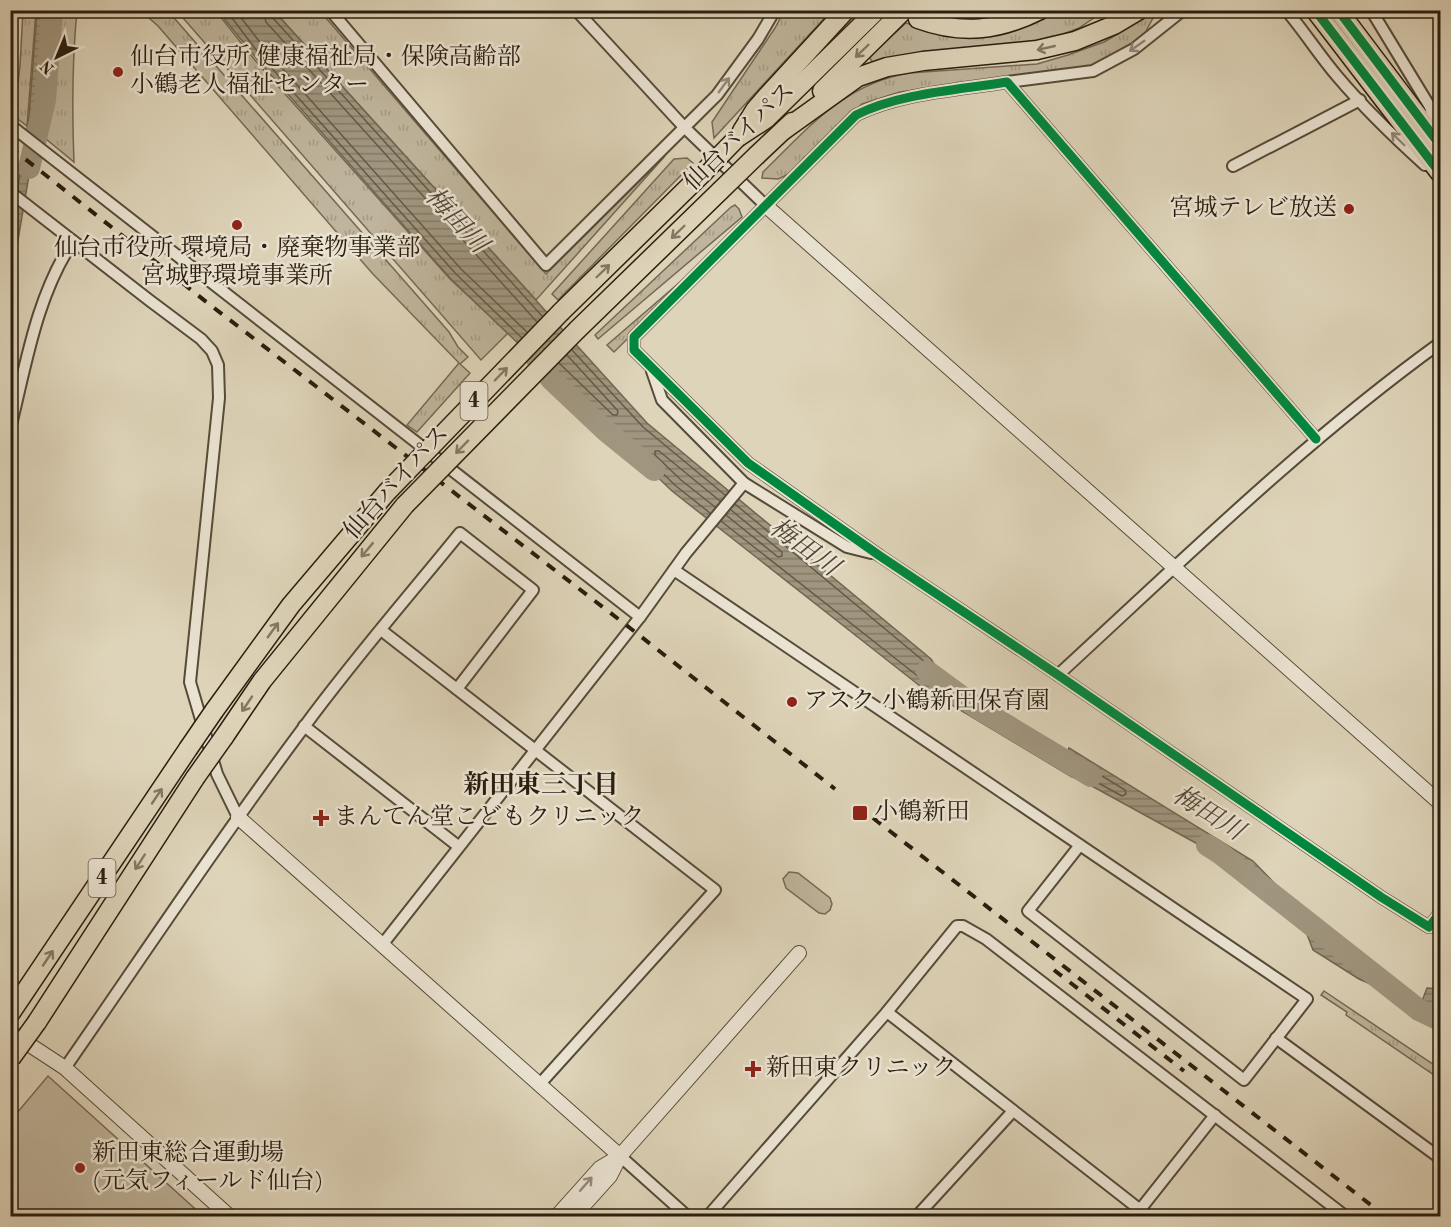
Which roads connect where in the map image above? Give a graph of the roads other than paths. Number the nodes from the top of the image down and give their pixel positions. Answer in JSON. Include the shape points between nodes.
{"nodes":[{"id":1,"x":330,"y":10,"type":"edge"},
{"id":2,"x":576,"y":10,"type":"edge"},
{"id":3,"x":775,"y":10,"type":"edge"},
{"id":4,"x":846,"y":10,"type":"edge"},
{"id":5,"x":877,"y":10,"type":"edge"},
{"id":6,"x":1040,"y":10,"type":"edge"},
{"id":7,"x":1120,"y":10,"type":"edge"},
{"id":8,"x":1139,"y":10,"type":"edge"},
{"id":9,"x":1183,"y":10,"type":"edge"},
{"id":10,"x":1286,"y":10,"type":"edge"},
{"id":11,"x":1308,"y":10,"type":"edge"},
{"id":12,"x":1315,"y":10,"type":"edge"},
{"id":13,"x":1371,"y":10,"type":"edge"},
{"id":14,"x":911,"y":15,"type":"edge"},
{"id":15,"x":1342,"y":15,"type":"edge"},
{"id":16,"x":1334,"y":36,"type":"junction"},
{"id":17,"x":1075,"y":41,"type":"junction"},
{"id":18,"x":1007,"y":82,"type":"junction"},
{"id":19,"x":1360,"y":100,"type":"junction"},
{"id":20,"x":684,"y":127,"type":"junction"},
{"id":21,"x":14,"y":128,"type":"edge"},
{"id":22,"x":784,"y":129,"type":"junction"},
{"id":23,"x":737,"y":138,"type":"junction"},
{"id":24,"x":1440,"y":143,"type":"edge"},
{"id":25,"x":1233,"y":166,"type":"dead end"},
{"id":26,"x":1440,"y":173,"type":"edge"},
{"id":27,"x":1440,"y":179,"type":"edge"},
{"id":28,"x":10,"y":192,"type":"edge"},
{"id":29,"x":765,"y":206,"type":"junction"},
{"id":30,"x":74,"y":241,"type":"junction"},
{"id":31,"x":1440,"y":344,"type":"edge"},
{"id":32,"x":650,"y":366,"type":"junction"},
{"id":33,"x":10,"y":429,"type":"edge"},
{"id":34,"x":1316,"y":439,"type":"junction"},
{"id":35,"x":741,"y":486,"type":"junction"},
{"id":36,"x":880,"y":556,"type":"junction"},
{"id":37,"x":1175,"y":567,"type":"junction"},
{"id":38,"x":674,"y":570,"type":"junction"},
{"id":39,"x":639,"y":617,"type":"junction"},
{"id":40,"x":381,"y":630,"type":"junction"},
{"id":41,"x":1058,"y":675,"type":"junction"},
{"id":42,"x":457,"y":689,"type":"junction"},
{"id":43,"x":304,"y":726,"type":"junction"},
{"id":44,"x":534,"y":749,"type":"junction"},
{"id":45,"x":1440,"y":803,"type":"edge"},
{"id":46,"x":238,"y":817,"type":"junction"},
{"id":47,"x":1080,"y":845,"type":"junction"},
{"id":48,"x":458,"y":846,"type":"junction"},
{"id":49,"x":1440,"y":913,"type":"edge"},
{"id":50,"x":382,"y":945,"type":"junction"},
{"id":51,"x":799,"y":953,"type":"dead end"},
{"id":52,"x":13,"y":1011,"type":"edge"},
{"id":53,"x":887,"y":1012,"type":"junction"},
{"id":54,"x":10,"y":1032,"type":"edge"},
{"id":55,"x":1276,"y":1038,"type":"junction"},
{"id":56,"x":11,"y":1058,"type":"edge"},
{"id":57,"x":65,"y":1068,"type":"junction"},
{"id":58,"x":539,"y":1085,"type":"junction"},
{"id":59,"x":1013,"y":1112,"type":"junction"},
{"id":60,"x":1215,"y":1115,"type":"junction"},
{"id":61,"x":620,"y":1156,"type":"junction"},
{"id":62,"x":1440,"y":1158,"type":"edge"},
{"id":63,"x":1142,"y":1215,"type":"edge"},
{"id":64,"x":229,"y":1216,"type":"edge"},
{"id":65,"x":557,"y":1216,"type":"edge"},
{"id":66,"x":574,"y":1216,"type":"edge"},
{"id":67,"x":687,"y":1216,"type":"edge"},
{"id":68,"x":708,"y":1216,"type":"edge"},
{"id":69,"x":916,"y":1216,"type":"edge"},
{"id":70,"x":1345,"y":1216,"type":"edge"}],
"edges":[{"from":1,"to":20,"type":"street","via":[[546,265]]},
{"from":2,"to":20,"type":"street"},
{"from":20,"to":3,"type":"street","one_way":true,"via":[[717,95]]},
{"from":4,"to":23,"type":"highway","via":[[755,110]]},
{"from":5,"to":23,"type":"highway","name":"仙台バイパス","number":"4","via":[[766,119]]},
{"from":6,"to":14,"type":"highway","via":[[1006,25],[983,29],[937,26]]},
{"from":7,"to":17,"type":"highway"},
{"from":8,"to":17,"type":"highway"},
{"from":9,"to":18,"type":"street","one_way":true,"via":[[1134,49],[1093,70]]},
{"from":10,"to":19,"type":"street","via":[[1336,76]]},
{"from":11,"to":16,"type":"highway"},
{"from":12,"to":16,"type":"highway"},
{"from":13,"to":24,"type":"street","via":[[1430,107]]},
{"from":14,"to":22,"type":"highway","name":"仙台バイパス","number":"4","one_way":true},
{"from":15,"to":24,"type":"highway"},
{"from":16,"to":26,"type":"highway"},
{"from":17,"to":22,"type":"highway","one_way":true,"via":[[1037,50],[887,67],[858,77]]},
{"from":18,"to":29,"type":"street","via":[[875,105],[856,115]]},
{"from":18,"to":34,"type":"street"},
{"from":19,"to":25,"type":"street"},
{"from":27,"to":19,"type":"street","one_way":true},
{"from":20,"to":29,"type":"street"},
{"from":21,"to":39,"type":"street"},
{"from":22,"to":56,"type":"highway","name":"仙台バイパス","number":"4","one_way":true,"bridge":true,"via":[[577,330],[405,505],[262,681]]},
{"from":52,"to":23,"type":"highway","name":"仙台バイパス","number":"4","one_way":true,"bridge":true,"via":[[214,711],[291,605],[387,492]]},
{"from":28,"to":30,"type":"street"},
{"from":29,"to":32,"type":"street","via":[[634,338],[634,350]]},
{"from":29,"to":37,"type":"street"},
{"from":30,"to":33,"type":"street","via":[[43,298]]},
{"from":30,"to":46,"type":"street","via":[[201,339],[218,365],[219,398],[190,682],[217,774]]},
{"from":31,"to":34,"type":"street"},
{"from":32,"to":35,"type":"street","via":[[662,400]]},
{"from":32,"to":36,"type":"street","via":[[748,463]]},
{"from":34,"to":37,"type":"street"},
{"from":35,"to":36,"type":"street","via":[[847,547]]},
{"from":35,"to":38,"type":"street"},
{"from":36,"to":41,"type":"street"},
{"from":37,"to":41,"type":"street"},
{"from":37,"to":45,"type":"street"},
{"from":38,"to":39,"type":"street"},
{"from":38,"to":47,"type":"street"},
{"from":39,"to":44,"type":"street"},
{"from":40,"to":42,"type":"street"},
{"from":40,"to":42,"type":"street","via":[[460,533],[533,590]]},
{"from":40,"to":43,"type":"street"},
{"from":41,"to":49,"type":"street","via":[[1400,909],[1429,927]]},
{"from":42,"to":44,"type":"street"},
{"from":43,"to":46,"type":"street"},
{"from":43,"to":48,"type":"street"},
{"from":44,"to":48,"type":"street"},
{"from":44,"to":58,"type":"street","via":[[715,890]]},
{"from":46,"to":50,"type":"street"},
{"from":46,"to":57,"type":"street"},
{"from":47,"to":55,"type":"street","via":[[1307,999]]},
{"from":47,"to":55,"type":"street","via":[[1028,911],[1244,1080]]},
{"from":48,"to":50,"type":"street"},
{"from":50,"to":58,"type":"street"},
{"from":51,"to":61,"type":"street"},
{"from":53,"to":59,"type":"street"},
{"from":53,"to":60,"type":"street","via":[[957,926],[963,926],[986,939]]},
{"from":53,"to":68,"type":"street"},
{"from":54,"to":57,"type":"street"},
{"from":55,"to":62,"type":"street"},
{"from":57,"to":64,"type":"street"},
{"from":58,"to":61,"type":"street"},
{"from":59,"to":63,"type":"street"},
{"from":59,"to":69,"type":"street"},
{"from":60,"to":63,"type":"street"},
{"from":60,"to":70,"type":"street"},
{"from":65,"to":61,"type":"street","one_way":true,"via":[[600,1168]]},
{"from":61,"to":66,"type":"street","via":[[610,1176]]},
{"from":61,"to":67,"type":"street"}]}
